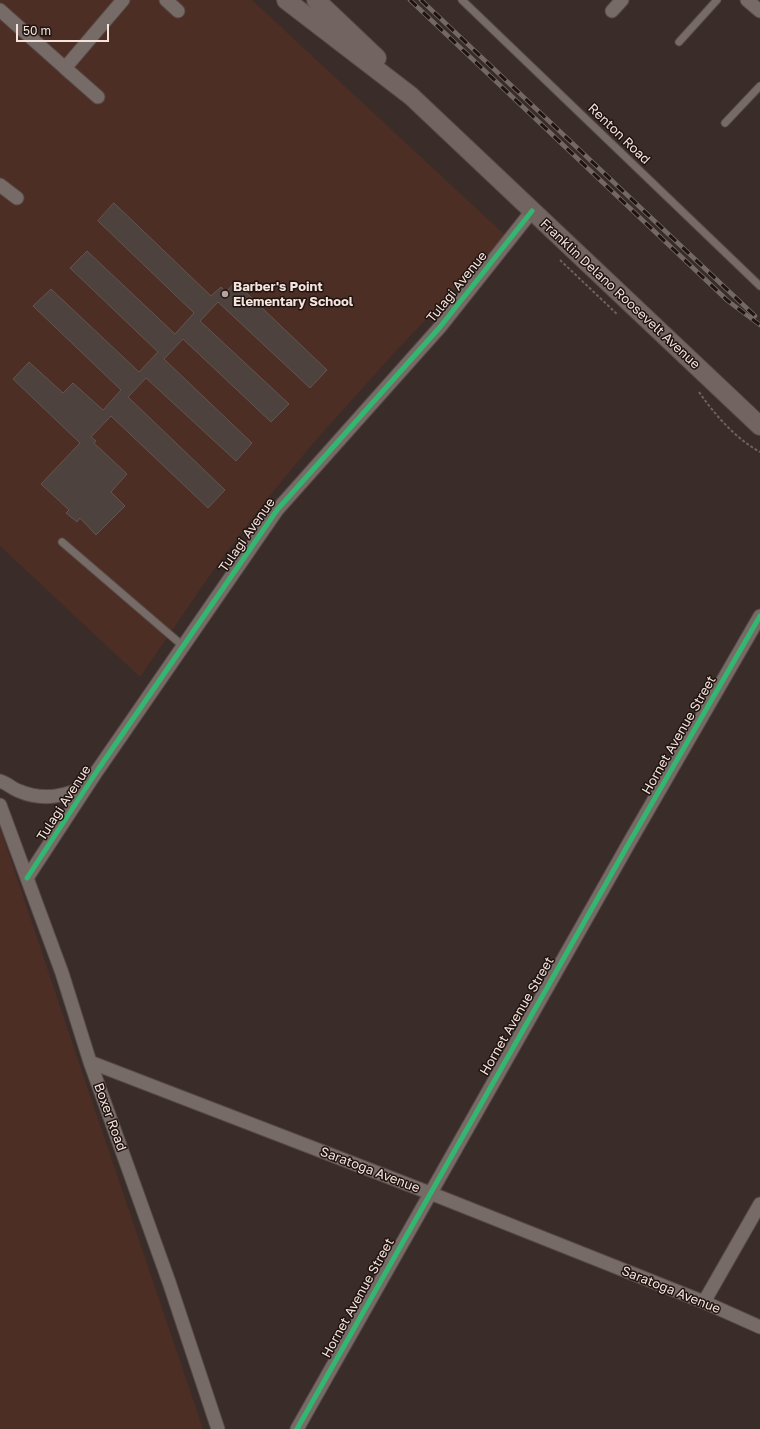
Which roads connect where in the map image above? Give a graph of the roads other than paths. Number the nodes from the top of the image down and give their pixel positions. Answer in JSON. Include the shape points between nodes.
{"nodes":[{"id":1,"x":122,"y":0,"type":"edge"},
{"id":2,"x":166,"y":0,"type":"edge"},
{"id":3,"x":286,"y":0,"type":"edge"},
{"id":4,"x":316,"y":0,"type":"edge"},
{"id":5,"x":462,"y":0,"type":"edge"},
{"id":6,"x":622,"y":0,"type":"edge"},
{"id":7,"x":718,"y":0,"type":"edge"},
{"id":8,"x":747,"y":0,"type":"edge"},
{"id":9,"x":0,"y":10,"type":"edge"},
{"id":10,"x":178,"y":11,"type":"dead end"},
{"id":11,"x":612,"y":11,"type":"dead end"},
{"id":12,"x":760,"y":11,"type":"edge"},
{"id":13,"x":679,"y":42,"type":"dead end"},
{"id":14,"x":65,"y":68,"type":"junction"},
{"id":15,"x":760,"y":86,"type":"edge"},
{"id":16,"x":98,"y":96,"type":"dead end"},
{"id":17,"x":411,"y":96,"type":"junction"},
{"id":18,"x":725,"y":123,"type":"dead end"},
{"id":19,"x":0,"y":185,"type":"edge"},
{"id":20,"x":17,"y":198,"type":"dead end"},
{"id":21,"x":532,"y":211,"type":"junction"},
{"id":22,"x":760,"y":286,"type":"edge"},
{"id":23,"x":760,"y":426,"type":"edge"},
{"id":24,"x":62,"y":542,"type":"dead end"},
{"id":25,"x":760,"y":616,"type":"edge"},
{"id":26,"x":183,"y":646,"type":"junction"},
{"id":27,"x":0,"y":781,"type":"edge"},
{"id":28,"x":91,"y":781,"type":"junction"},
{"id":29,"x":0,"y":805,"type":"edge"},
{"id":30,"x":27,"y":878,"type":"junction"},
{"id":31,"x":90,"y":1062,"type":"junction"},
{"id":32,"x":430,"y":1193,"type":"junction"},
{"id":33,"x":760,"y":1204,"type":"edge"},
{"id":34,"x":704,"y":1302,"type":"junction"},
{"id":35,"x":760,"y":1327,"type":"edge"},
{"id":36,"x":218,"y":1429,"type":"edge"},
{"id":37,"x":297,"y":1429,"type":"edge"}],
"edges":[{"from":1,"to":14,"type":"street"},
{"from":2,"to":10,"type":"street"},
{"from":3,"to":17,"type":"main road","name":"Franklin Delano Roosevelt Avenue"},
{"from":4,"to":17,"type":"main road","name":"Franklin Delano Roosevelt Avenue","via":[[382,63]]},
{"from":5,"to":22,"type":"lane","name":"Renton Road"},
{"from":6,"to":11,"type":"street"},
{"from":7,"to":13,"type":"lane"},
{"from":8,"to":12,"type":"street"},
{"from":9,"to":14,"type":"street"},
{"from":14,"to":16,"type":"street"},
{"from":15,"to":18,"type":"lane"},
{"from":17,"to":21,"type":"main road","name":"Franklin Delano Roosevelt Avenue"},
{"from":19,"to":20,"type":"street"},
{"from":21,"to":23,"type":"main road","name":"Franklin Delano Roosevelt Avenue"},
{"from":21,"to":26,"type":"street","name":"Tulagi Avenue","via":[[440,327],[277,510]]},
{"from":24,"to":26,"type":"lane"},
{"from":25,"to":32,"type":"street","name":"Hornet Avenue Street"},
{"from":26,"to":28,"type":"street","name":"Tulagi Avenue"},
{"from":27,"to":28,"type":"street","via":[[21,792],[41,797],[62,795]]},
{"from":28,"to":30,"type":"street","name":"Tulagi Avenue"},
{"from":29,"to":30,"type":"street","name":"Boxer Road"},
{"from":30,"to":31,"type":"street","name":"Boxer Road","via":[[62,972]]},
{"from":31,"to":32,"type":"street","name":"Saratoga Avenue"},
{"from":31,"to":36,"type":"street","name":"Boxer Road","via":[[169,1282]]},
{"from":32,"to":34,"type":"street","name":"Saratoga Avenue"},
{"from":32,"to":37,"type":"street","name":"Hornet Avenue Street"},
{"from":33,"to":34,"type":"street"},
{"from":34,"to":35,"type":"street","name":"Saratoga Avenue"}]}
